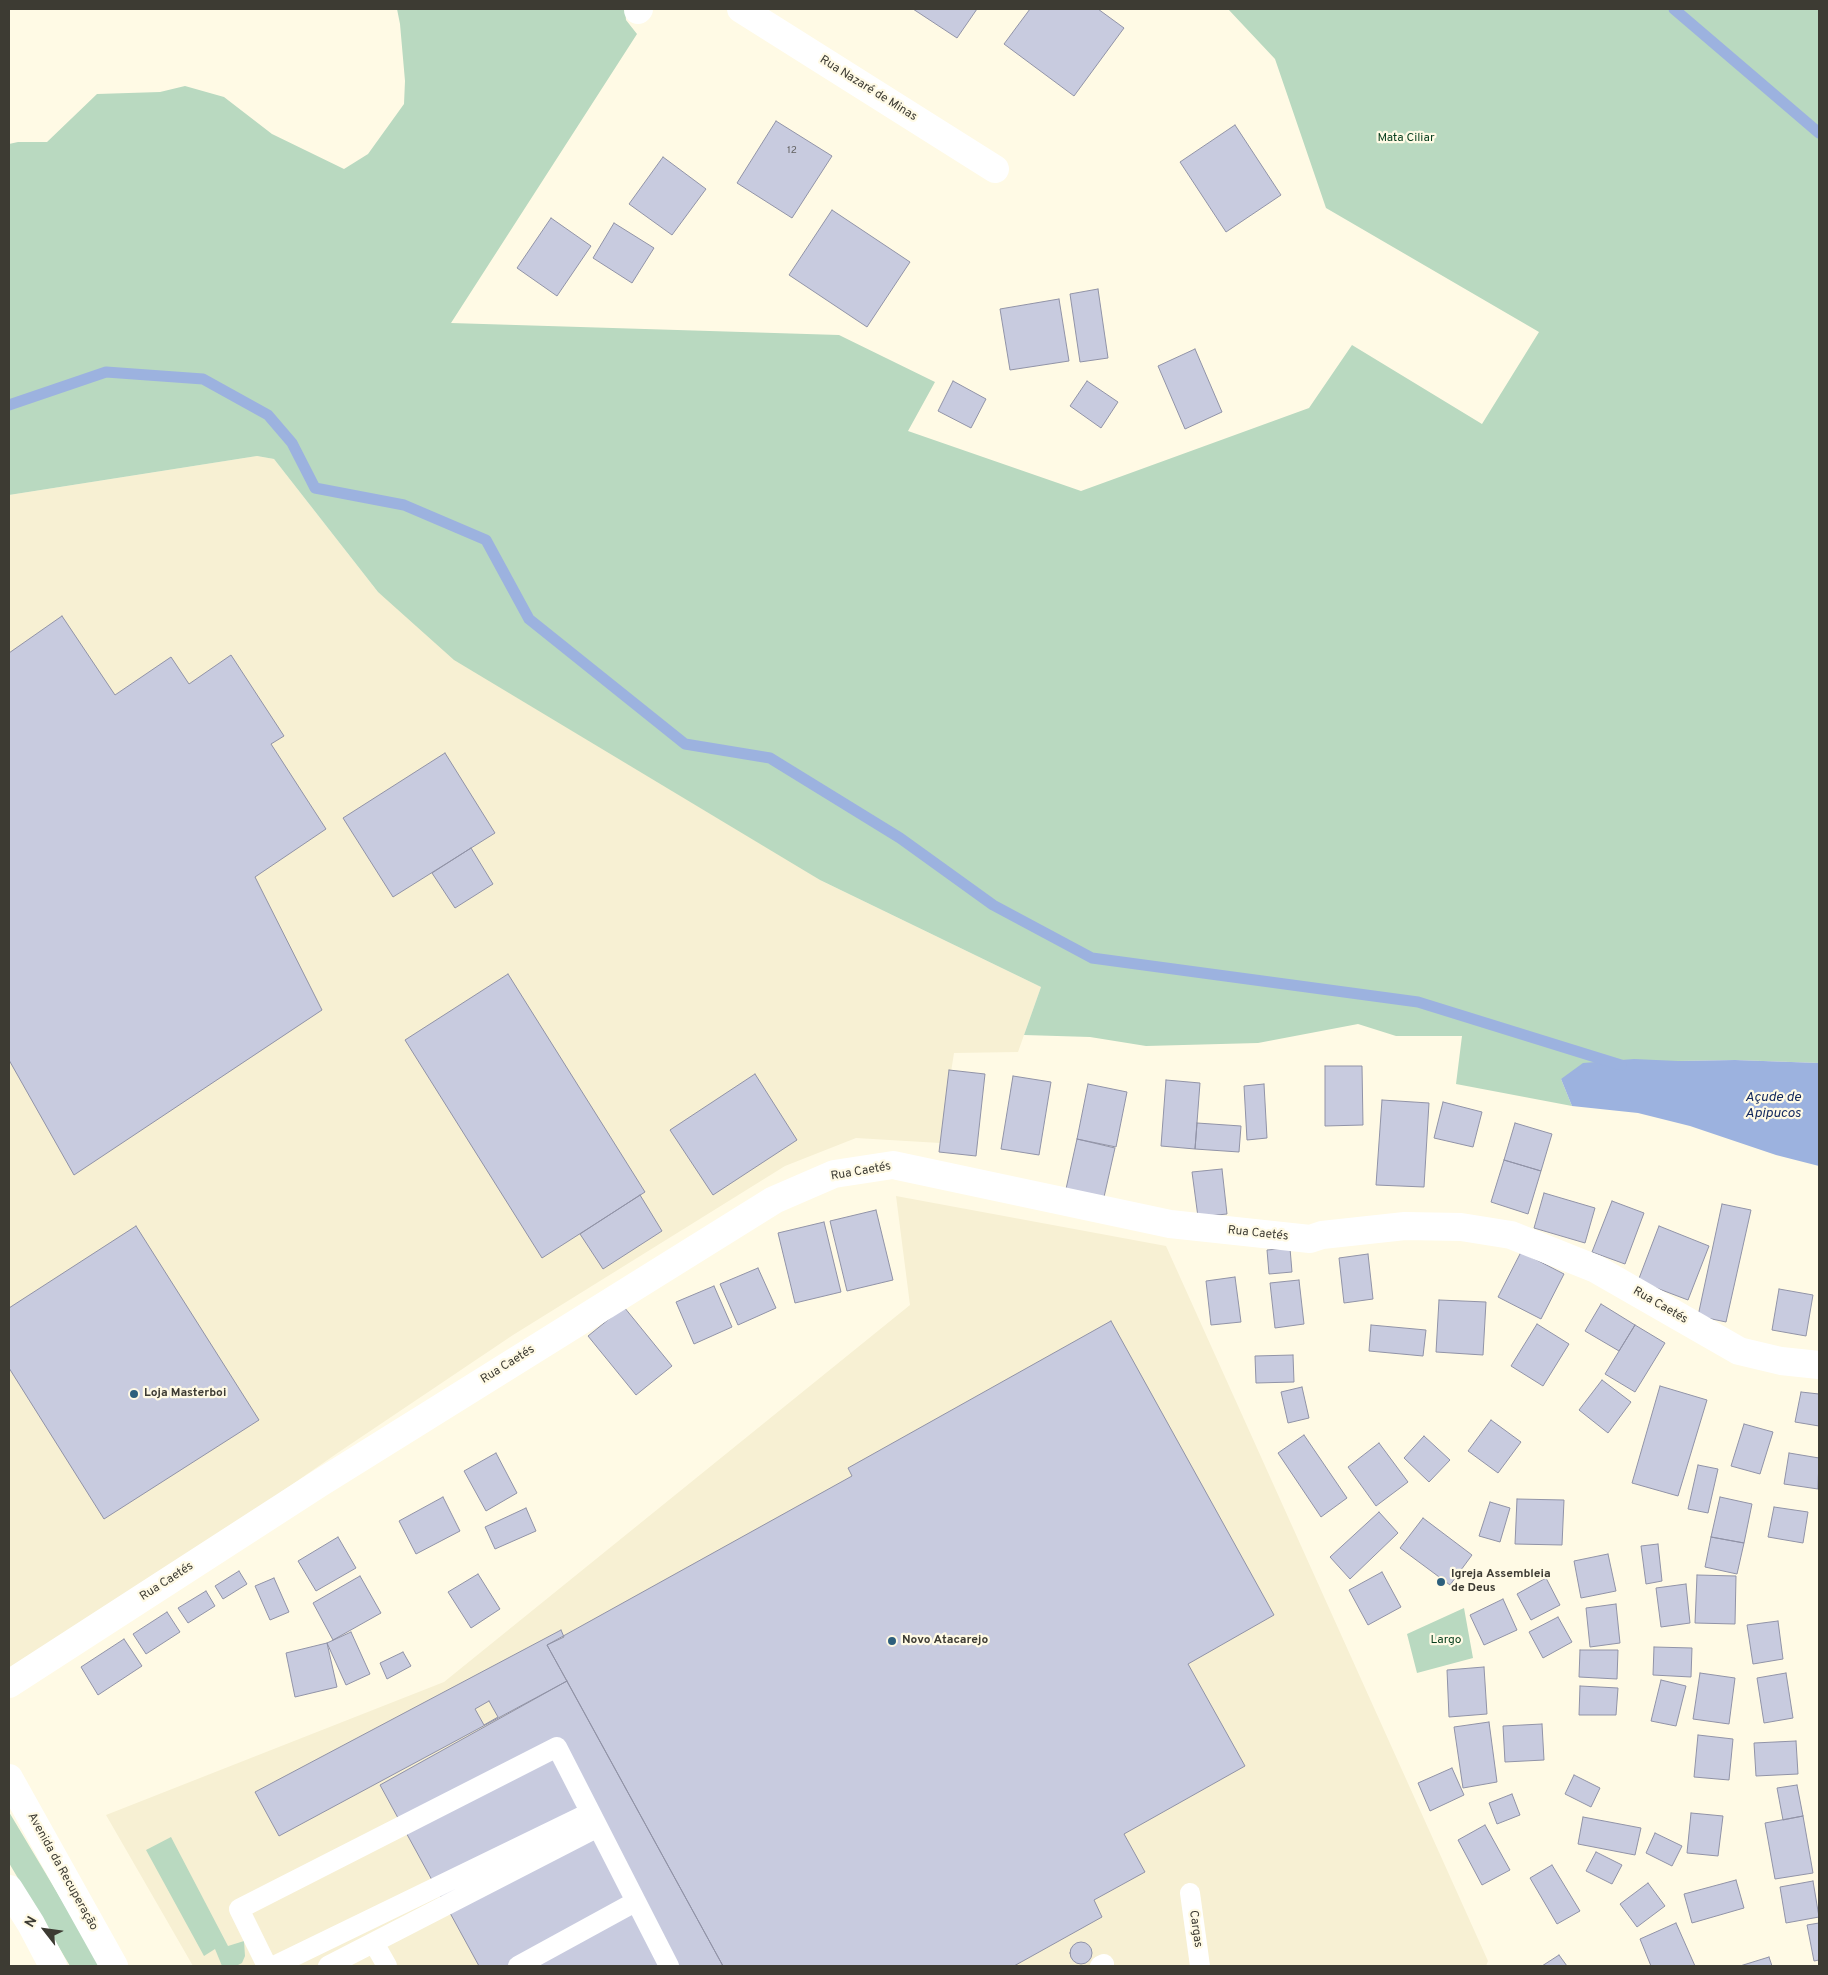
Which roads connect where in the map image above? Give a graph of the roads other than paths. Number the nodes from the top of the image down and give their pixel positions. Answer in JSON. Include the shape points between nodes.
{"nodes":[{"id":1,"x":741,"y":9,"type":"edge"},
{"id":2,"x":995,"y":169,"type":"dead end"},
{"id":3,"x":1819,"y":1365,"type":"edge"},
{"id":4,"x":9,"y":1684,"type":"edge"},
{"id":5,"x":9,"y":1778,"type":"edge"},
{"id":6,"x":592,"y":1820,"type":"junction"},
{"id":7,"x":9,"y":1889,"type":"edge"},
{"id":8,"x":1190,"y":1893,"type":"dead end"},
{"id":9,"x":635,"y":1902,"type":"junction"},
{"id":10,"x":374,"y":1942,"type":"junction"},
{"id":11,"x":53,"y":1966,"type":"edge"},
{"id":12,"x":114,"y":1966,"type":"edge"},
{"id":13,"x":267,"y":1966,"type":"edge"},
{"id":14,"x":274,"y":1966,"type":"edge"},
{"id":15,"x":328,"y":1966,"type":"edge"},
{"id":16,"x":388,"y":1966,"type":"edge"},
{"id":17,"x":518,"y":1966,"type":"edge"},
{"id":18,"x":669,"y":1966,"type":"edge"},
{"id":19,"x":1200,"y":1966,"type":"edge"}],
"edges":[{"from":1,"to":2,"type":"main road","name":"Rua Nazaré de Minas"},
{"from":3,"to":4,"type":"main road","name":"Rua Caetés","via":[[1781,1361],[1739,1351],[1596,1269],[1511,1235],[1461,1227],[1406,1226],[1310,1239],[1170,1224],[894,1165],[834,1174],[774,1200],[320,1483]]},
{"from":5,"to":12,"type":"main road","name":"Avenida da Recuperação"},
{"from":6,"to":9,"type":"lane"},
{"from":6,"to":10,"type":"lane"},
{"from":6,"to":13,"type":"lane","via":[[557,1747],[239,1909]]},
{"from":6,"to":14,"type":"lane"},
{"from":7,"to":11,"type":"main road"},
{"from":8,"to":19,"type":"lane","name":"Cargas"},
{"from":9,"to":17,"type":"lane"},
{"from":9,"to":18,"type":"lane"},
{"from":10,"to":15,"type":"lane"},
{"from":10,"to":16,"type":"lane"}]}
